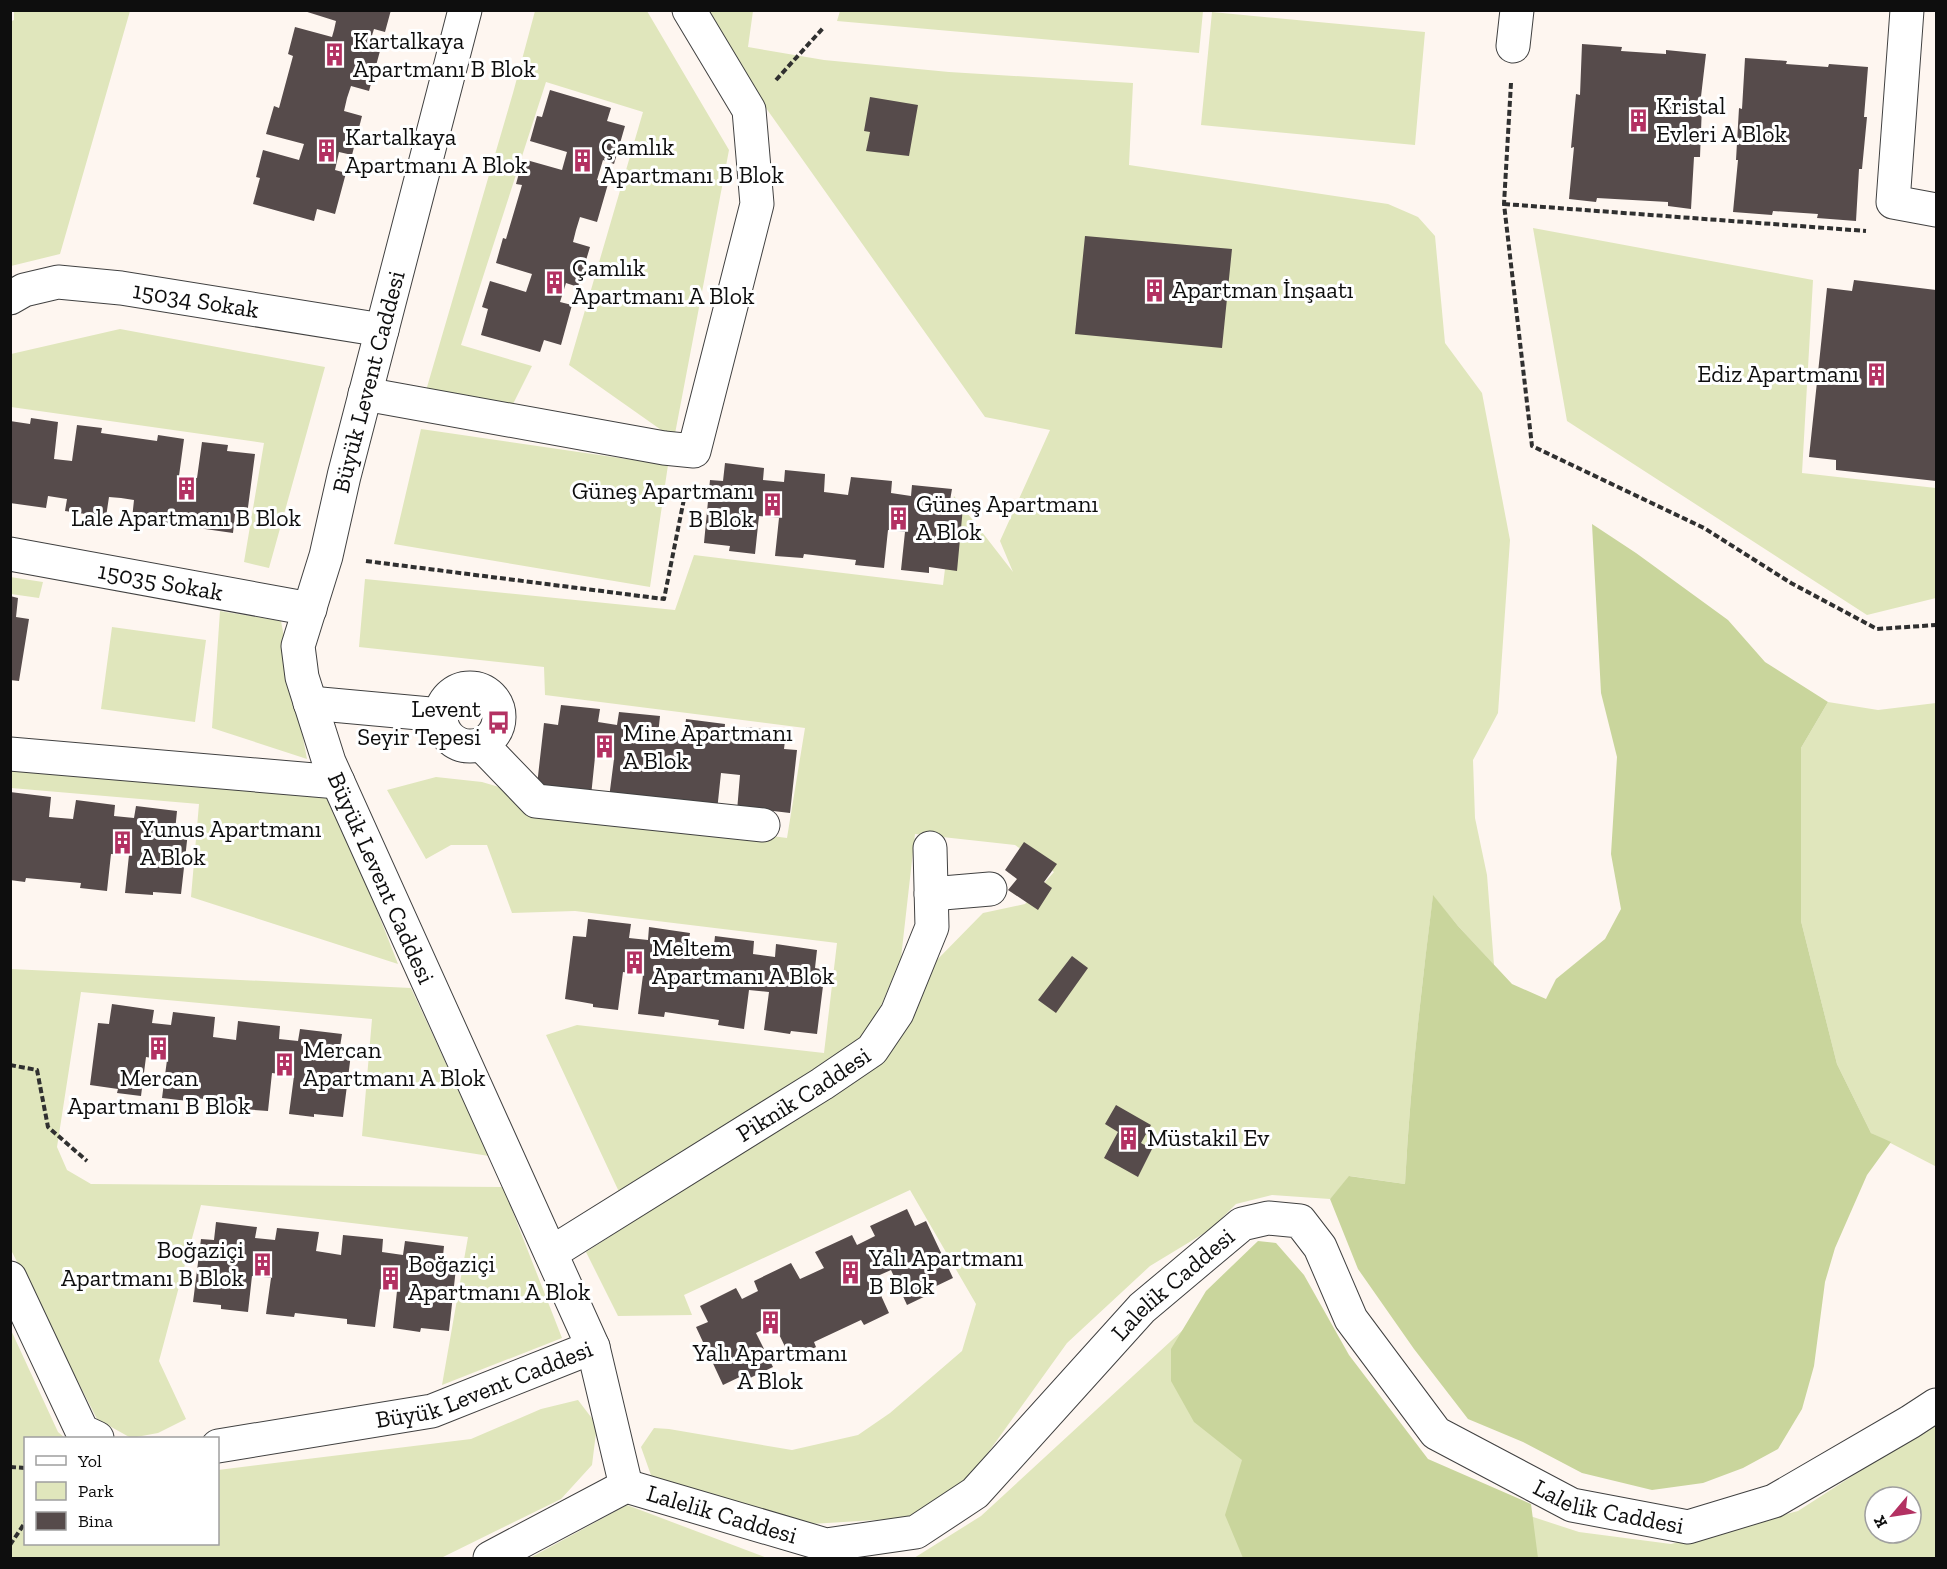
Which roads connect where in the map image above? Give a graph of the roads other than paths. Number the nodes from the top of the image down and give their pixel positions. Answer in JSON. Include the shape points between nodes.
{"nodes":[{"id":1,"x":465,"y":10,"type":"edge"},
{"id":2,"x":689,"y":10,"type":"edge"},
{"id":3,"x":1517,"y":10,"type":"edge"},
{"id":4,"x":1907,"y":10,"type":"edge"},
{"id":5,"x":1513,"y":46,"type":"road end"},
{"id":6,"x":1936,"y":210,"type":"edge"},
{"id":7,"x":10,"y":298,"type":"edge"},
{"id":8,"x":382,"y":330,"type":"junction"},
{"id":9,"x":365,"y":394,"type":"junction"},
{"id":10,"x":10,"y":554,"type":"edge"},
{"id":11,"x":310,"y":609,"type":"junction"},
{"id":12,"x":310,"y":702,"type":"junction"},
{"id":13,"x":441,"y":715,"type":"junction"},
{"id":14,"x":482,"y":745,"type":"junction"},
{"id":15,"x":10,"y":754,"type":"edge"},
{"id":16,"x":338,"y":782,"type":"junction"},
{"id":17,"x":764,"y":825,"type":"dead end"},
{"id":18,"x":930,"y":848,"type":"dead end"},
{"id":19,"x":990,"y":889,"type":"dead end"},
{"id":20,"x":931,"y":894,"type":"junction"},
{"id":21,"x":552,"y":1253,"type":"junction"},
{"id":22,"x":10,"y":1278,"type":"edge"},
{"id":23,"x":593,"y":1347,"type":"junction"},
{"id":24,"x":1936,"y":1405,"type":"edge"},
{"id":25,"x":90,"y":1435,"type":"edge"},
{"id":26,"x":219,"y":1446,"type":"edge"},
{"id":27,"x":626,"y":1486,"type":"junction"},
{"id":28,"x":490,"y":1558,"type":"edge"}],
"edges":[{"from":1,"to":8,"type":"street","name":"Büyük Levent Caddesi"},
{"from":2,"to":9,"type":"street","via":[[749,110],[757,204],[694,451]]},
{"from":3,"to":5,"type":"street"},
{"from":4,"to":6,"type":"street","via":[[1893,202]]},
{"from":7,"to":8,"type":"street","name":"15034 Sokak","via":[[24,290],[58,282],[121,288]]},
{"from":8,"to":9,"type":"street","name":"Büyük Levent Caddesi"},
{"from":9,"to":11,"type":"street","name":"Büyük Levent Caddesi","via":[[327,556]]},
{"from":10,"to":11,"type":"street","name":"15035 Sokak"},
{"from":11,"to":12,"type":"street","name":"Büyük Levent Caddesi","via":[[298,646]]},
{"from":12,"to":13,"type":"street"},
{"from":12,"to":16,"type":"street","name":"Büyük Levent Caddesi"},
{"from":13,"to":14,"type":"street","via":[[441,725],[453,741],[462,746]]},
{"from":13,"to":14,"type":"street","via":[[448,697],[464,688],[491,696],[500,713],[499,723],[496,732]]},
{"from":14,"to":17,"type":"street","via":[[536,801]]},
{"from":15,"to":16,"type":"street"},
{"from":16,"to":21,"type":"street","name":"Büyük Levent Caddesi"},
{"from":18,"to":20,"type":"street","name":"Piknik Caddesi"},
{"from":19,"to":20,"type":"street"},
{"from":20,"to":21,"type":"street","name":"Piknik Caddesi","via":[[932,927],[897,1013],[872,1050]]},
{"from":21,"to":23,"type":"street","name":"Büyük Levent Caddesi"},
{"from":22,"to":25,"type":"street"},
{"from":23,"to":26,"type":"street","name":"Büyük Levent Caddesi","via":[[432,1411]]},
{"from":23,"to":27,"type":"street"},
{"from":24,"to":27,"type":"street","name":"Lalelik Caddesi","via":[[1774,1501],[1688,1527],[1572,1505],[1436,1433],[1351,1319],[1320,1247],[1300,1221],[1268,1218],[1242,1224],[1142,1308],[975,1493],[916,1532],[826,1545]]},
{"from":27,"to":28,"type":"street","name":"Lalelik Caddesi"}]}
